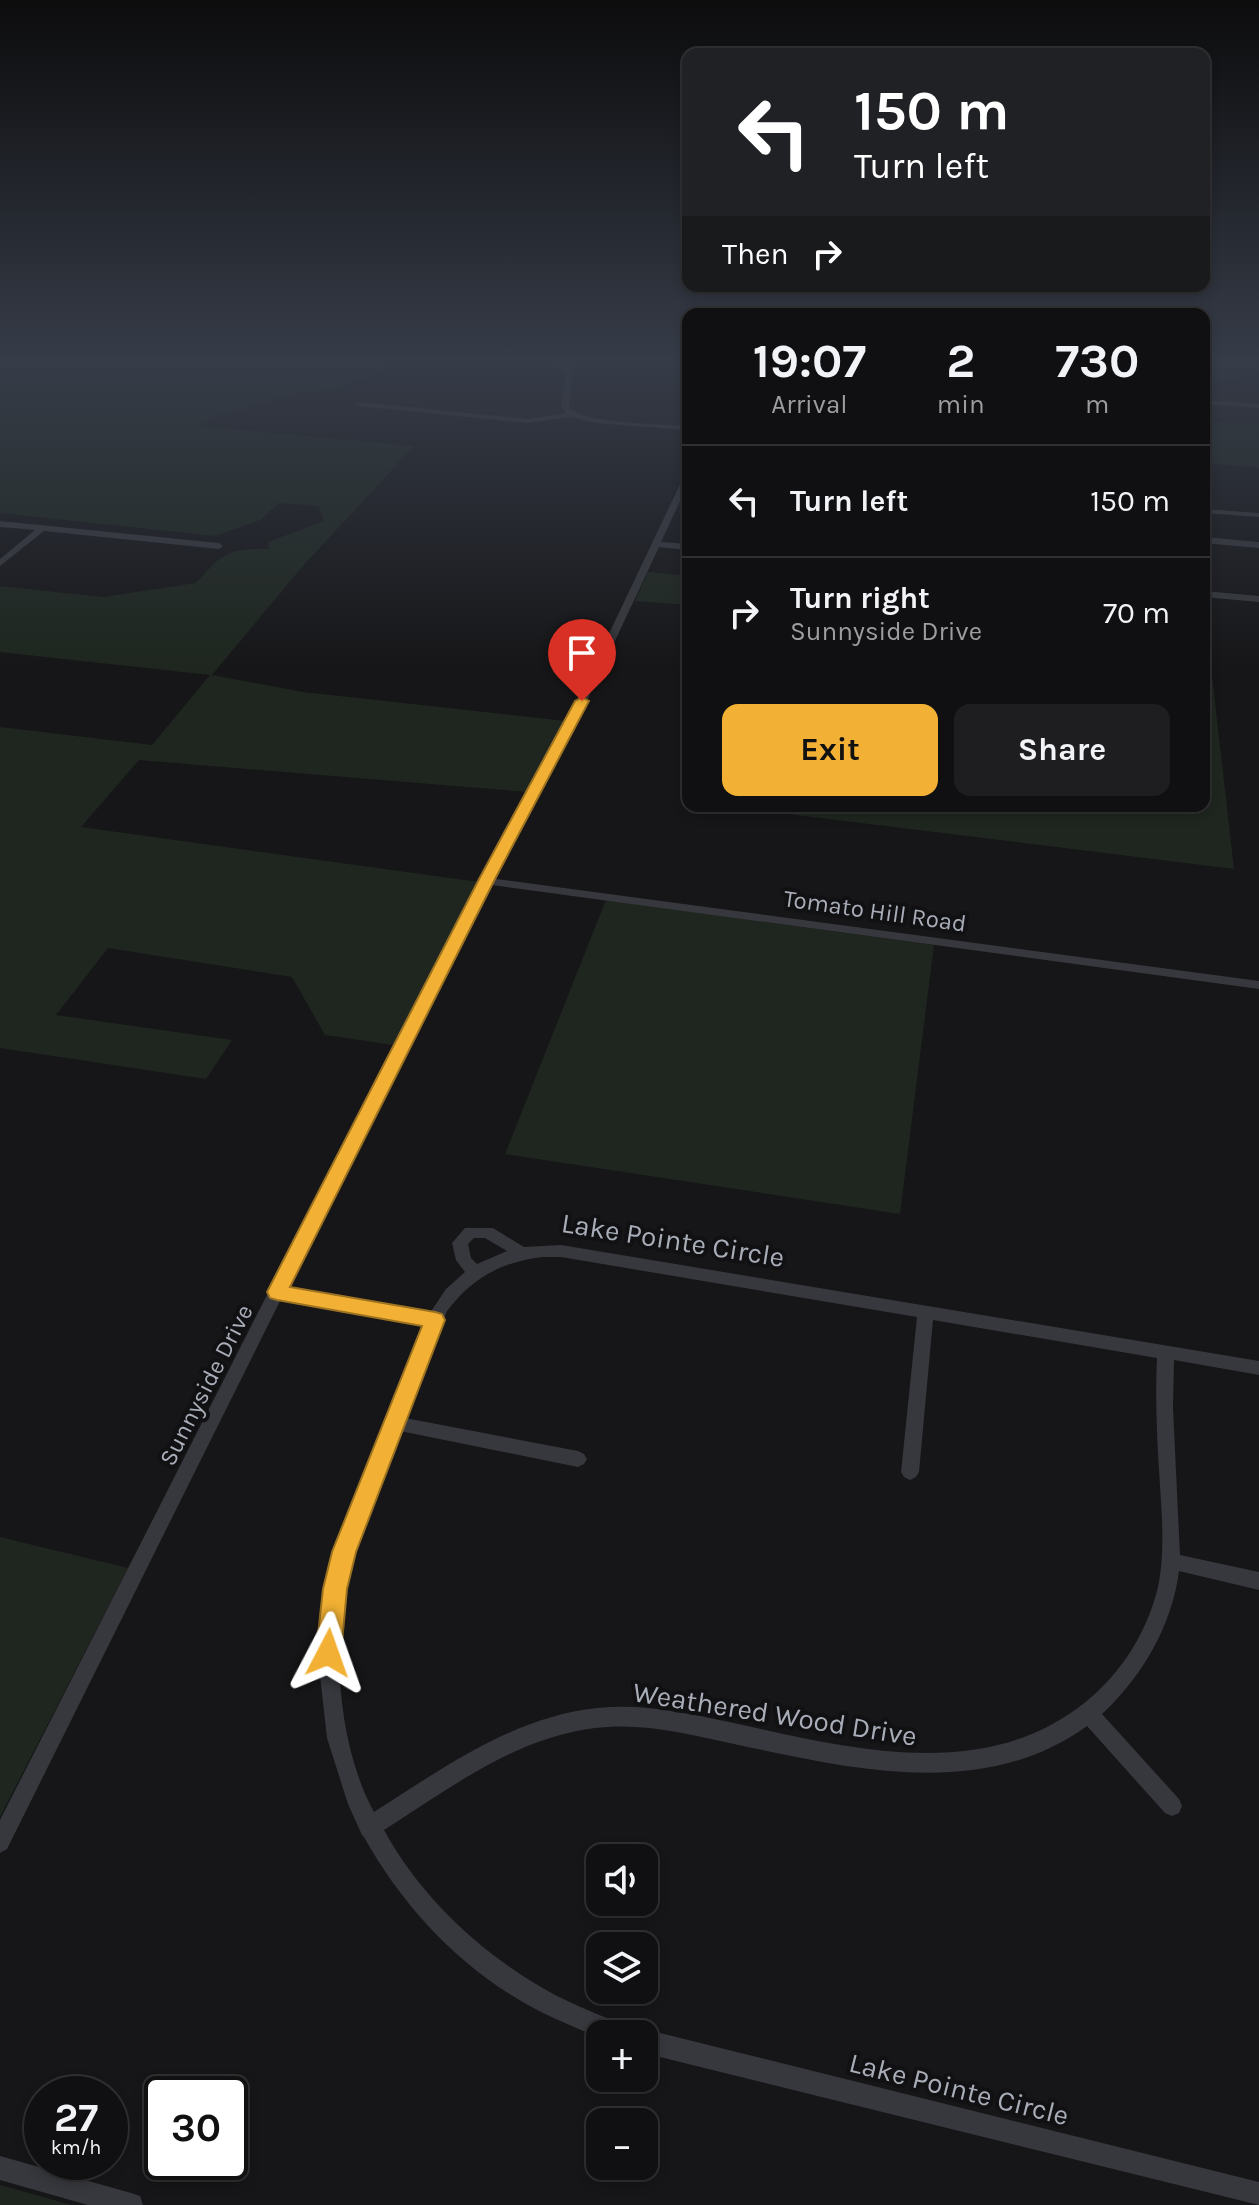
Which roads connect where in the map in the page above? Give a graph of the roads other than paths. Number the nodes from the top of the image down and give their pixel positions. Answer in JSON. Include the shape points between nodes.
{"nodes":[{"id":1,"x":682,"y":489,"type":"edge"},
{"id":2,"x":1210,"y":511,"type":"edge"},
{"id":3,"x":1259,"y":515,"type":"edge"},
{"id":4,"x":0,"y":524,"type":"edge"},
{"id":5,"x":41,"y":529,"type":"junction"},
{"id":6,"x":1210,"y":541,"type":"edge"},
{"id":7,"x":657,"y":544,"type":"junction"},
{"id":8,"x":219,"y":546,"type":"dead end"},
{"id":9,"x":682,"y":546,"type":"edge"},
{"id":10,"x":1258,"y":548,"type":"edge"},
{"id":11,"x":0,"y":563,"type":"edge"},
{"id":12,"x":1210,"y":595,"type":"edge"},
{"id":13,"x":1259,"y":599,"type":"edge"},
{"id":14,"x":486,"y":881,"type":"junction"},
{"id":15,"x":1259,"y":985,"type":"edge"},
{"id":16,"x":521,"y":1253,"type":"junction"},
{"id":17,"x":474,"y":1271,"type":"junction"},
{"id":18,"x":277,"y":1292,"type":"junction"},
{"id":19,"x":926,"y":1312,"type":"junction"},
{"id":20,"x":435,"y":1320,"type":"junction"},
{"id":21,"x":1166,"y":1352,"type":"junction"},
{"id":22,"x":1259,"y":1368,"type":"edge"},
{"id":23,"x":394,"y":1423,"type":"junction"},
{"id":24,"x":578,"y":1459,"type":"dead end"},
{"id":25,"x":910,"y":1472,"type":"dead end"},
{"id":26,"x":1171,"y":1561,"type":"junction"},
{"id":27,"x":1259,"y":1581,"type":"edge"},
{"id":28,"x":1089,"y":1714,"type":"junction"},
{"id":29,"x":1172,"y":1806,"type":"dead end"},
{"id":30,"x":369,"y":1828,"type":"junction"},
{"id":31,"x":0,"y":1842,"type":"edge"},
{"id":32,"x":586,"y":2021,"type":"edge"},
{"id":33,"x":658,"y":2044,"type":"edge"},
{"id":34,"x":0,"y":2168,"type":"edge"},
{"id":35,"x":1259,"y":2194,"type":"edge"},
{"id":36,"x":131,"y":2205,"type":"edge"}],
"edges":[{"from":1,"to":7,"type":"street","name":"Sunnyside Drive"},
{"from":2,"to":3,"type":"street"},
{"from":4,"to":5,"type":"street"},
{"from":5,"to":8,"type":"street"},
{"from":5,"to":11,"type":"street"},
{"from":6,"to":10,"type":"street"},
{"from":7,"to":9,"type":"street"},
{"from":7,"to":14,"type":"street","name":"Sunnyside Drive","via":[[571,724]]},
{"from":12,"to":13,"type":"street"},
{"from":14,"to":15,"type":"street","name":"Tomato Hill Road"},
{"from":14,"to":18,"type":"street","name":"Sunnyside Drive"},
{"from":16,"to":17,"type":"street","name":"Lake Pointe Circle"},
{"from":16,"to":17,"type":"street","via":[[488,1232],[470,1232],[460,1243],[460,1252]]},
{"from":16,"to":19,"type":"street","name":"Lake Pointe Circle","via":[[561,1251]]},
{"from":17,"to":20,"type":"street","name":"Lake Pointe Circle","via":[[450,1293]]},
{"from":18,"to":20,"type":"street"},
{"from":18,"to":31,"type":"street","name":"Sunnyside Drive"},
{"from":19,"to":21,"type":"street","name":"Lake Pointe Circle"},
{"from":19,"to":25,"type":"street"},
{"from":20,"to":23,"type":"street","name":"Lake Pointe Circle"},
{"from":21,"to":22,"type":"street","name":"Lake Pointe Circle"},
{"from":21,"to":26,"type":"street","name":"Weathered Wood Drive"},
{"from":23,"to":24,"type":"street"},
{"from":23,"to":30,"type":"street","name":"Lake Pointe Circle","via":[[344,1552],[329,1633],[332,1714],[343,1762]]},
{"from":26,"to":27,"type":"street"},
{"from":26,"to":28,"type":"street","name":"Weathered Wood Drive","via":[[1166,1589],[1139,1656]]},
{"from":28,"to":29,"type":"street"},
{"from":28,"to":30,"type":"street","name":"Weathered Wood Drive","via":[[1024,1748],[954,1764],[915,1766],[667,1719],[595,1718],[534,1732],[502,1746]]},
{"from":30,"to":32,"type":"street","name":"Lake Pointe Circle","via":[[416,1899],[448,1934],[490,1970]]},
{"from":33,"to":35,"type":"street","name":"Lake Pointe Circle"},
{"from":34,"to":36,"type":"street"}]}
